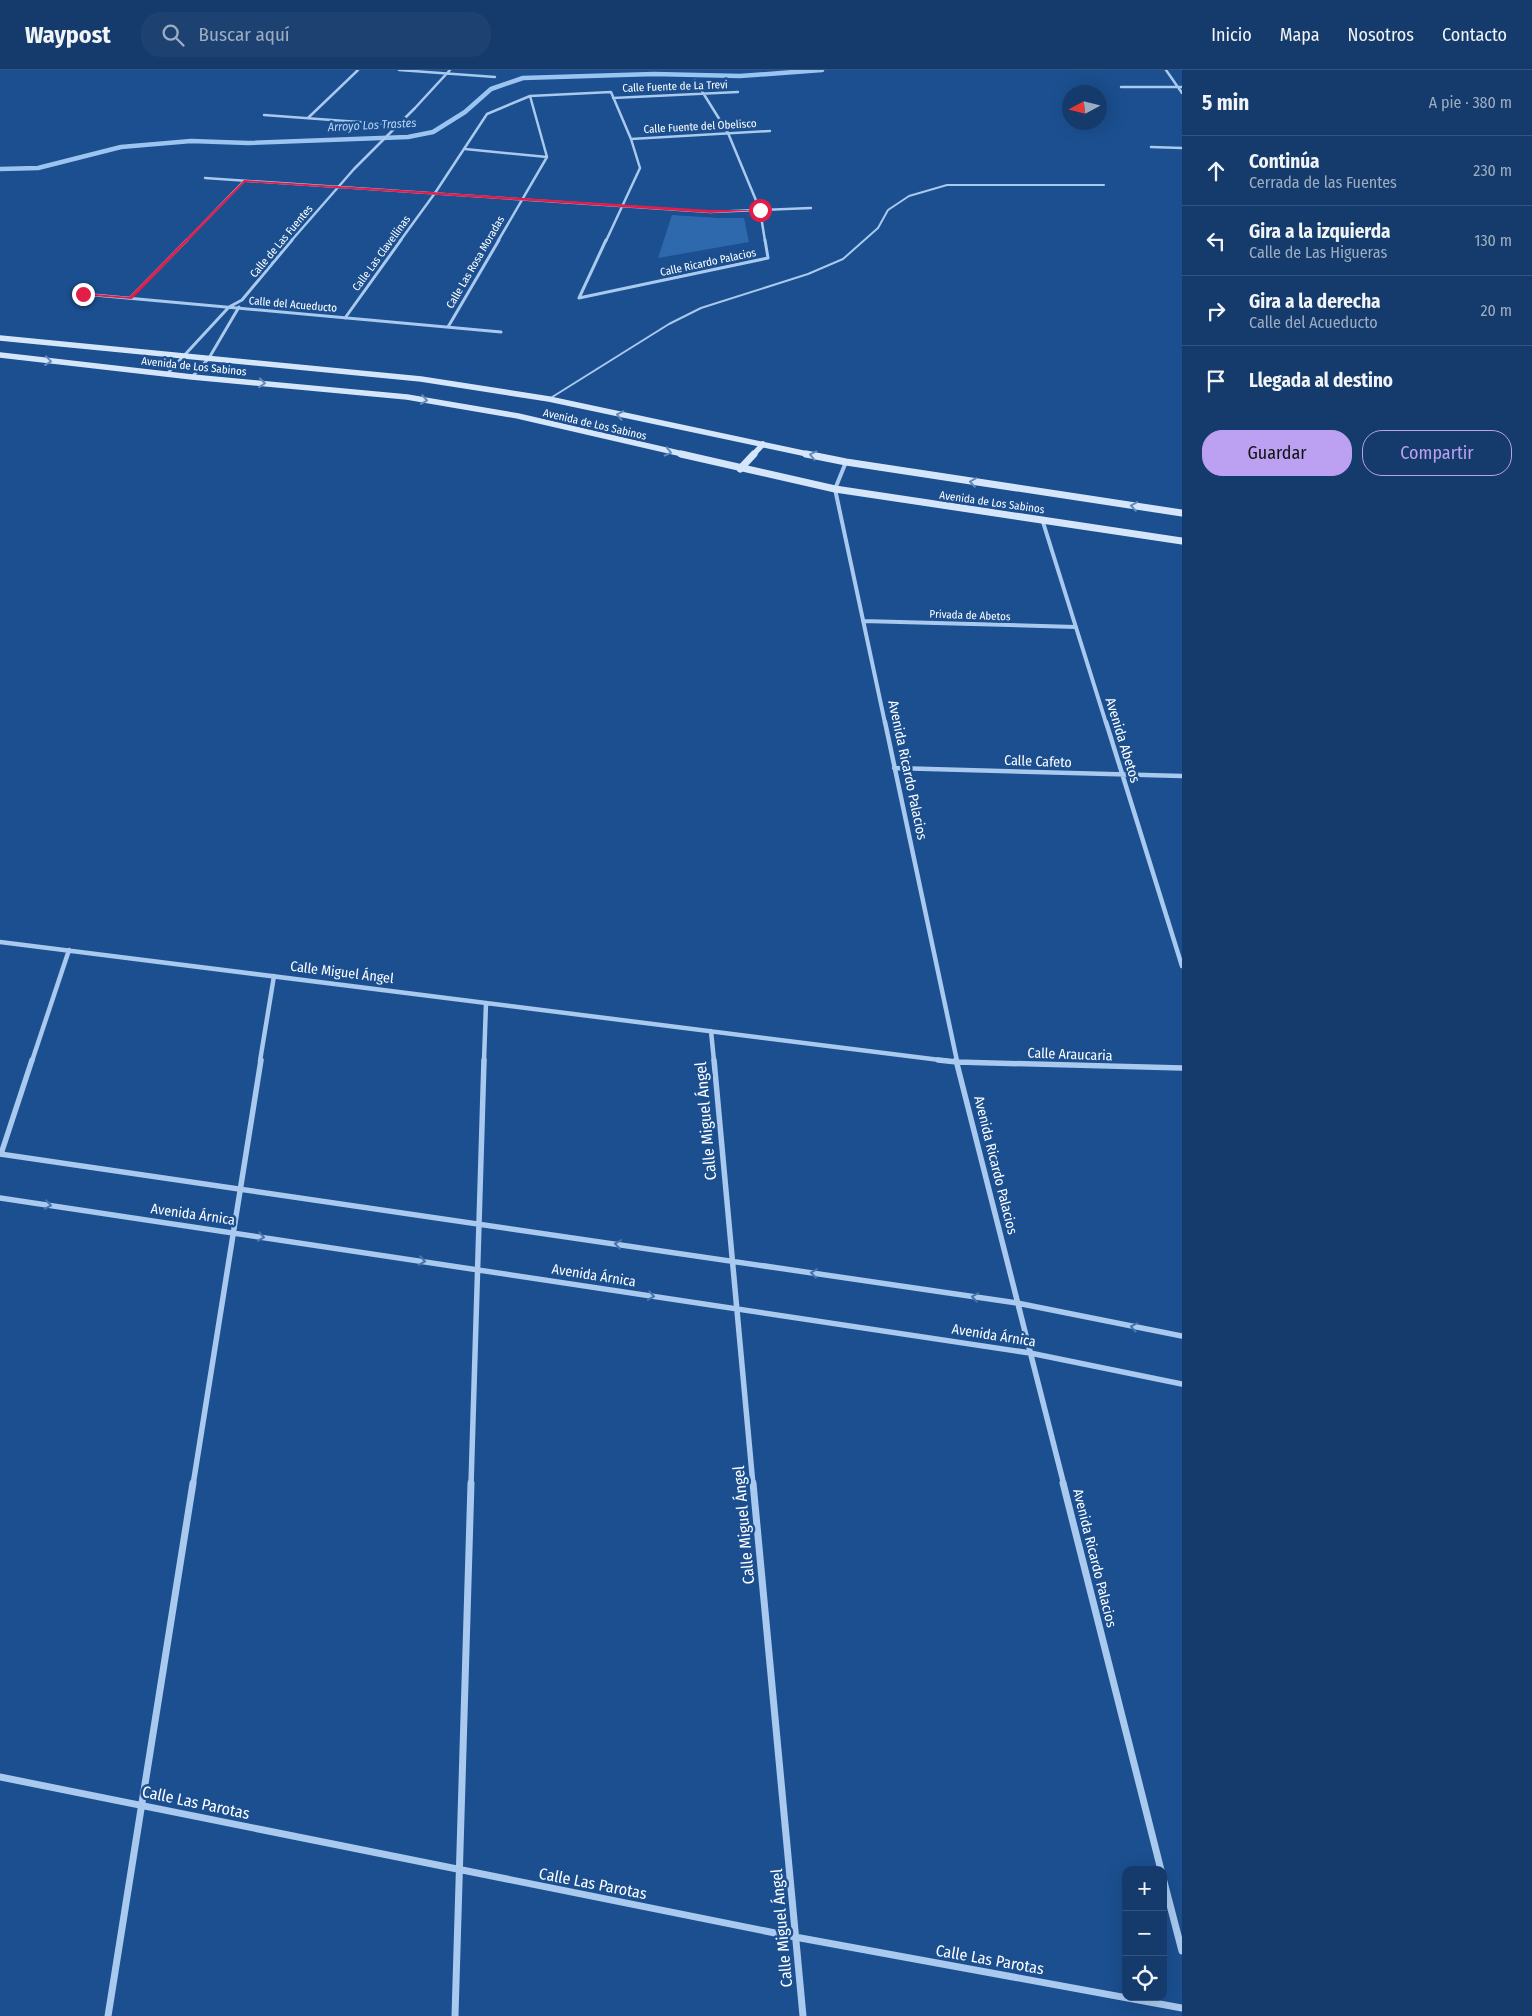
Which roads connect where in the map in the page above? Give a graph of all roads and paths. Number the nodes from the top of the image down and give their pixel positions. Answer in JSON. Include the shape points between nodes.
{"nodes":[{"id":1,"x":358,"y":70,"type":"edge"},
{"id":2,"x":399,"y":70,"type":"edge"},
{"id":3,"x":450,"y":70,"type":"edge"},
{"id":4,"x":1166,"y":70,"type":"edge"},
{"id":5,"x":448,"y":73,"type":"junction"},
{"id":6,"x":495,"y":76,"type":"dead end"},
{"id":7,"x":695,"y":80,"type":"dead end"},
{"id":8,"x":1121,"y":86,"type":"dead end"},
{"id":9,"x":1178,"y":87,"type":"junction"},
{"id":10,"x":1182,"y":87,"type":"edge"},
{"id":11,"x":738,"y":92,"type":"dead end"},
{"id":12,"x":1182,"y":93,"type":"edge"},
{"id":13,"x":704,"y":94,"type":"junction"},
{"id":14,"x":530,"y":96,"type":"junction"},
{"id":15,"x":614,"y":98,"type":"junction"},
{"id":16,"x":264,"y":116,"type":"dead end"},
{"id":17,"x":308,"y":118,"type":"junction"},
{"id":18,"x":400,"y":125,"type":"junction"},
{"id":19,"x":770,"y":131,"type":"dead end"},
{"id":20,"x":728,"y":133,"type":"junction"},
{"id":21,"x":631,"y":139,"type":"junction"},
{"id":22,"x":1151,"y":148,"type":"dead end"},
{"id":23,"x":1182,"y":148,"type":"edge"},
{"id":24,"x":465,"y":150,"type":"junction"},
{"id":25,"x":547,"y":157,"type":"junction"},
{"id":26,"x":205,"y":178,"type":"dead end"},
{"id":27,"x":244,"y":181,"type":"junction"},
{"id":28,"x":338,"y":186,"type":"junction"},
{"id":29,"x":1104,"y":186,"type":"dead end"},
{"id":30,"x":435,"y":193,"type":"junction"},
{"id":31,"x":521,"y":199,"type":"junction"},
{"id":32,"x":623,"y":206,"type":"junction"},
{"id":33,"x":811,"y":208,"type":"dead end"},
{"id":34,"x":760,"y":210,"type":"junction"},
{"id":35,"x":83,"y":294,"type":"dead end"},
{"id":36,"x":130,"y":298,"type":"junction"},
{"id":37,"x":242,"y":300,"type":"junction"},
{"id":38,"x":229,"y":307,"type":"junction"},
{"id":39,"x":239,"y":308,"type":"junction"},
{"id":40,"x":345,"y":318,"type":"junction"},
{"id":41,"x":448,"y":327,"type":"junction"},
{"id":42,"x":501,"y":332,"type":"dead end"},
{"id":43,"x":0,"y":338,"type":"edge"},
{"id":44,"x":0,"y":355,"type":"edge"},
{"id":45,"x":184,"y":355,"type":"junction"},
{"id":46,"x":209,"y":358,"type":"junction"},
{"id":47,"x":167,"y":374,"type":"junction"},
{"id":48,"x":192,"y":377,"type":"junction"},
{"id":49,"x":549,"y":399,"type":"junction"},
{"id":50,"x":763,"y":444,"type":"junction"},
{"id":51,"x":846,"y":462,"type":"junction"},
{"id":52,"x":740,"y":469,"type":"junction"},
{"id":53,"x":835,"y":489,"type":"junction"},
{"id":54,"x":1182,"y":513,"type":"edge"},
{"id":55,"x":1042,"y":520,"type":"junction"},
{"id":56,"x":1182,"y":541,"type":"edge"},
{"id":57,"x":863,"y":621,"type":"junction"},
{"id":58,"x":1076,"y":627,"type":"junction"},
{"id":59,"x":894,"y":768,"type":"junction"},
{"id":60,"x":1122,"y":774,"type":"junction"},
{"id":61,"x":1182,"y":776,"type":"edge"},
{"id":62,"x":0,"y":942,"type":"edge"},
{"id":63,"x":69,"y":950,"type":"junction"},
{"id":64,"x":1182,"y":966,"type":"edge"},
{"id":65,"x":274,"y":976,"type":"junction"},
{"id":66,"x":486,"y":1003,"type":"junction"},
{"id":67,"x":711,"y":1031,"type":"junction"},
{"id":68,"x":957,"y":1062,"type":"junction"},
{"id":69,"x":1182,"y":1068,"type":"edge"},
{"id":70,"x":0,"y":1154,"type":"edge"},
{"id":71,"x":241,"y":1189,"type":"junction"},
{"id":72,"x":0,"y":1198,"type":"edge"},
{"id":73,"x":480,"y":1224,"type":"junction"},
{"id":74,"x":233,"y":1233,"type":"junction"},
{"id":75,"x":732,"y":1261,"type":"junction"},
{"id":76,"x":478,"y":1270,"type":"junction"},
{"id":77,"x":1017,"y":1303,"type":"junction"},
{"id":78,"x":737,"y":1309,"type":"junction"},
{"id":79,"x":1182,"y":1336,"type":"edge"},
{"id":80,"x":1030,"y":1353,"type":"junction"},
{"id":81,"x":1182,"y":1384,"type":"edge"},
{"id":82,"x":0,"y":1776,"type":"edge"},
{"id":83,"x":142,"y":1804,"type":"junction"},
{"id":84,"x":1160,"y":1866,"type":"edge"},
{"id":85,"x":459,"y":1871,"type":"junction"},
{"id":86,"x":1167,"y":1894,"type":"edge"},
{"id":87,"x":795,"y":1937,"type":"junction"},
{"id":88,"x":1182,"y":1952,"type":"edge"},
{"id":89,"x":1182,"y":2008,"type":"edge"},
{"id":90,"x":108,"y":2016,"type":"edge"},
{"id":91,"x":455,"y":2016,"type":"edge"},
{"id":92,"x":803,"y":2016,"type":"edge"}],
"edges":[{"from":1,"to":17,"type":"street"},
{"from":2,"to":5,"type":"street"},
{"from":3,"to":5,"type":"street"},
{"from":4,"to":9,"type":"street"},
{"from":5,"to":6,"type":"street"},
{"from":5,"to":18,"type":"street"},
{"from":7,"to":13,"type":"street","name":"Calle Ricardo Palacios"},
{"from":8,"to":9,"type":"street"},
{"from":9,"to":10,"type":"street"},
{"from":9,"to":12,"type":"street"},
{"from":11,"to":13,"type":"street","name":"Calle Fuente de La Trevi"},
{"from":13,"to":15,"type":"street","name":"Calle Fuente de La Trevi"},
{"from":13,"to":20,"type":"street","name":"Calle Ricardo Palacios"},
{"from":14,"to":15,"type":"street","name":"Calle Fuente de La Trevi","via":[[611,92]]},
{"from":14,"to":24,"type":"street","name":"Calle Fuente de La Trevi","via":[[487,114]]},
{"from":14,"to":25,"type":"street"},
{"from":15,"to":21,"type":"street"},
{"from":16,"to":17,"type":"street"},
{"from":17,"to":18,"type":"street"},
{"from":18,"to":28,"type":"street","name":"Calle de Las Fuentes"},
{"from":19,"to":20,"type":"street","name":"Calle Fuente del Obelisco"},
{"from":20,"to":21,"type":"street","name":"Calle Fuente del Obelisco"},
{"from":20,"to":34,"type":"street","name":"Calle Ricardo Palacios"},
{"from":21,"to":32,"type":"street","via":[[640,168]]},
{"from":22,"to":23,"type":"street"},
{"from":24,"to":25,"type":"street"},
{"from":24,"to":30,"type":"street","name":"Calle Las Clavellinas"},
{"from":25,"to":31,"type":"street","name":"Calle Las Rosa Moradas"},
{"from":26,"to":27,"type":"street"},
{"from":27,"to":28,"type":"street"},
{"from":27,"to":36,"type":"street"},
{"from":28,"to":30,"type":"street"},
{"from":28,"to":37,"type":"street","name":"Calle de Las Fuentes"},
{"from":29,"to":49,"type":"lane","via":[[947,185],[909,196],[888,210],[878,228],[843,259],[808,274],[701,308],[669,324]]},
{"from":30,"to":31,"type":"street"},
{"from":30,"to":40,"type":"street","name":"Calle Las Clavellinas"},
{"from":31,"to":32,"type":"street"},
{"from":31,"to":41,"type":"street","name":"Calle Las Rosa Moradas"},
{"from":32,"to":34,"type":"street","via":[[710,212]]},
{"from":32,"to":34,"type":"street","name":"Calle Ricardo Palacios","via":[[579,298],[768,258]]},
{"from":33,"to":34,"type":"street"},
{"from":35,"to":36,"type":"street","name":"Calle del Acueducto"},
{"from":36,"to":38,"type":"street","name":"Calle del Acueducto"},
{"from":37,"to":38,"type":"street","name":"Calle de Las Fuentes"},
{"from":37,"to":39,"type":"street","name":"Calle de Las Fuentes"},
{"from":38,"to":39,"type":"street","name":"Calle del Acueducto"},
{"from":38,"to":45,"type":"street"},
{"from":39,"to":40,"type":"street","name":"Calle del Acueducto"},
{"from":39,"to":46,"type":"street"},
{"from":40,"to":41,"type":"street","name":"Calle del Acueducto"},
{"from":41,"to":42,"type":"street","name":"Calle del Acueducto"},
{"from":43,"to":45,"type":"street","name":"Avenida de Los Sabinos"},
{"from":44,"to":47,"type":"street","name":"Avenida de Los Sabinos","one_way":true},
{"from":45,"to":46,"type":"street","name":"Avenida de Los Sabinos"},
{"from":45,"to":47,"type":"street"},
{"from":46,"to":48,"type":"street"},
{"from":46,"to":49,"type":"street","name":"Avenida de Los Sabinos","via":[[421,379]]},
{"from":47,"to":48,"type":"street","name":"Avenida de Los Sabinos"},
{"from":48,"to":52,"type":"street","name":"Avenida de Los Sabinos","one_way":true,"via":[[407,397],[518,416]]},
{"from":50,"to":49,"type":"street","name":"Avenida de Los Sabinos","one_way":true},
{"from":51,"to":50,"type":"street","name":"Avenida de Los Sabinos","one_way":true},
{"from":50,"to":52,"type":"street"},
{"from":51,"to":53,"type":"street"},
{"from":54,"to":51,"type":"street","name":"Avenida de Los Sabinos","one_way":true},
{"from":52,"to":53,"type":"street","name":"Avenida de Los Sabinos"},
{"from":53,"to":55,"type":"street","name":"Avenida de Los Sabinos"},
{"from":53,"to":57,"type":"street","name":"Avenida Ricardo Palacios"},
{"from":55,"to":56,"type":"street","name":"Avenida de Los Sabinos"},
{"from":55,"to":58,"type":"street","name":"Avenida Abetos"},
{"from":57,"to":58,"type":"street","name":"Privada de Abetos"},
{"from":57,"to":59,"type":"street","name":"Avenida Ricardo Palacios"},
{"from":58,"to":60,"type":"street","name":"Avenida Abetos"},
{"from":59,"to":60,"type":"street","name":"Calle Cafeto"},
{"from":59,"to":68,"type":"street","name":"Avenida Ricardo Palacios"},
{"from":60,"to":61,"type":"street","name":"Calle Cafeto"},
{"from":60,"to":64,"type":"street","name":"Avenida Abetos"},
{"from":62,"to":63,"type":"street","name":"Calle Miguel Ángel"},
{"from":63,"to":65,"type":"street","name":"Calle Miguel Ángel"},
{"from":63,"to":70,"type":"street"},
{"from":65,"to":66,"type":"street","name":"Calle Miguel Ángel"},
{"from":65,"to":71,"type":"street"},
{"from":66,"to":67,"type":"street","name":"Calle Miguel Ángel"},
{"from":66,"to":73,"type":"street"},
{"from":67,"to":68,"type":"street","name":"Calle Miguel Ángel"},
{"from":67,"to":75,"type":"street","name":"Calle Miguel Ángel"},
{"from":68,"to":69,"type":"street","name":"Calle Araucaria"},
{"from":68,"to":77,"type":"street","name":"Avenida Ricardo Palacios"},
{"from":70,"to":71,"type":"street"},
{"from":71,"to":73,"type":"street"},
{"from":71,"to":74,"type":"street"},
{"from":72,"to":74,"type":"street","name":"Avenida Árnica","one_way":true},
{"from":75,"to":73,"type":"street","one_way":true},
{"from":73,"to":76,"type":"street"},
{"from":74,"to":76,"type":"street","name":"Avenida Árnica","one_way":true},
{"from":74,"to":83,"type":"street"},
{"from":77,"to":75,"type":"street","one_way":true},
{"from":75,"to":78,"type":"street","name":"Calle Miguel Ángel"},
{"from":76,"to":78,"type":"street","name":"Avenida Árnica","one_way":true},
{"from":76,"to":85,"type":"street"},
{"from":79,"to":77,"type":"street","one_way":true},
{"from":77,"to":80,"type":"street","name":"Avenida Ricardo Palacios"},
{"from":78,"to":80,"type":"street","name":"Avenida Árnica"},
{"from":78,"to":87,"type":"street","name":"Calle Miguel Ángel"},
{"from":80,"to":81,"type":"street","name":"Avenida Árnica"},
{"from":80,"to":84,"type":"street","name":"Avenida Ricardo Palacios"},
{"from":82,"to":83,"type":"street","name":"Calle Las Parotas"},
{"from":83,"to":85,"type":"street","name":"Calle Las Parotas"},
{"from":83,"to":90,"type":"street"},
{"from":85,"to":87,"type":"street","name":"Calle Las Parotas"},
{"from":85,"to":91,"type":"street"},
{"from":86,"to":88,"type":"street"},
{"from":87,"to":89,"type":"street","name":"Calle Las Parotas"},
{"from":87,"to":92,"type":"street","name":"Calle Miguel Ángel"}]}
